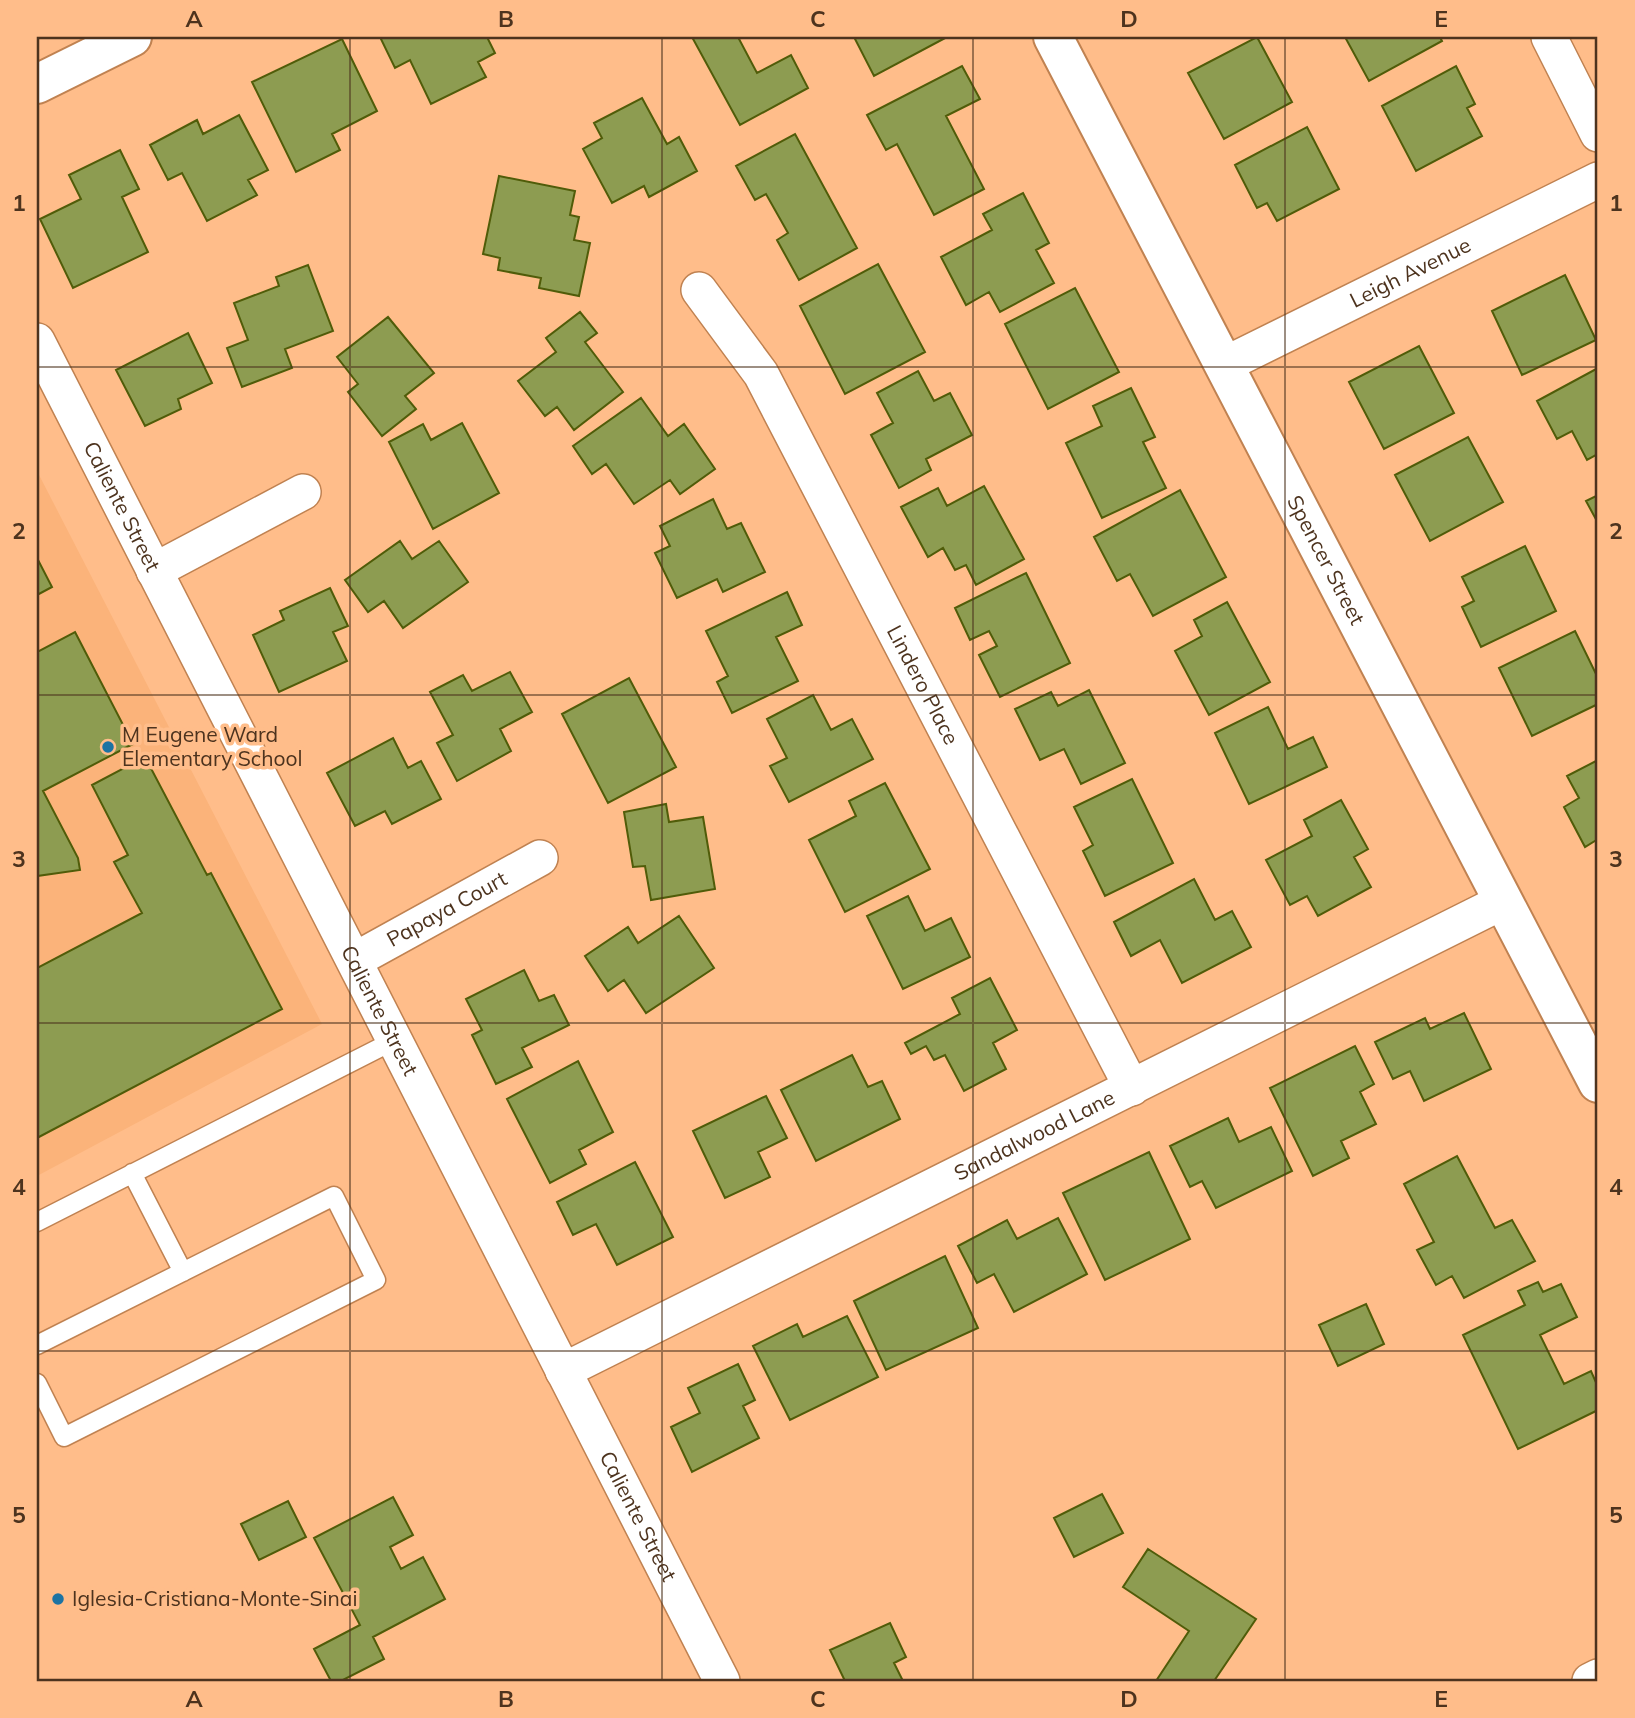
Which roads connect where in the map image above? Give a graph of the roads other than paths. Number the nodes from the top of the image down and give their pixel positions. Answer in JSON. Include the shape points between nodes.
{"nodes":[{"id":1,"x":132,"y":37,"type":"edge"},
{"id":2,"x":1053,"y":37,"type":"edge"},
{"id":3,"x":1549,"y":37,"type":"edge"},
{"id":4,"x":37,"y":84,"type":"edge"},
{"id":5,"x":1598,"y":134,"type":"edge"},
{"id":6,"x":1598,"y":180,"type":"edge"},
{"id":7,"x":699,"y":290,"type":"dead end"},
{"id":8,"x":37,"y":342,"type":"edge"},
{"id":9,"x":1224,"y":365,"type":"junction"},
{"id":10,"x":303,"y":492,"type":"dead end"},
{"id":11,"x":154,"y":571,"type":"junction"},
{"id":12,"x":540,"y":858,"type":"dead end"},
{"id":13,"x":1504,"y":901,"type":"junction"},
{"id":14,"x":355,"y":960,"type":"junction"},
{"id":15,"x":395,"y":1040,"type":"junction"},
{"id":16,"x":1598,"y":1083,"type":"edge"},
{"id":17,"x":1132,"y":1088,"type":"junction"},
{"id":18,"x":132,"y":1173,"type":"junction"},
{"id":19,"x":37,"y":1222,"type":"edge"},
{"id":20,"x":183,"y":1272,"type":"junction"},
{"id":21,"x":37,"y":1345,"type":"edge"},
{"id":22,"x":563,"y":1371,"type":"junction"},
{"id":23,"x":37,"y":1383,"type":"edge"},
{"id":24,"x":1598,"y":1677,"type":"edge"},
{"id":25,"x":722,"y":1681,"type":"edge"},
{"id":26,"x":1590,"y":1681,"type":"edge"}],
"edges":[{"from":1,"to":4,"type":"street"},
{"from":2,"to":9,"type":"street","name":"Spencer Street"},
{"from":3,"to":5,"type":"street"},
{"from":6,"to":9,"type":"street","name":"Leigh Avenue"},
{"from":7,"to":17,"type":"street","name":"Lindero Place","via":[[761,374]]},
{"from":8,"to":11,"type":"street","name":"Caliente Street"},
{"from":9,"to":13,"type":"street","name":"Spencer Street"},
{"from":10,"to":11,"type":"street"},
{"from":11,"to":14,"type":"street","name":"Caliente Street"},
{"from":12,"to":14,"type":"street","name":"Papaya Court"},
{"from":13,"to":16,"type":"street","name":"Spencer Street"},
{"from":13,"to":17,"type":"street","name":"Sandalwood Lane"},
{"from":14,"to":15,"type":"street","name":"Caliente Street"},
{"from":15,"to":18,"type":"lane"},
{"from":15,"to":22,"type":"street","name":"Caliente Street"},
{"from":17,"to":22,"type":"street","name":"Sandalwood Lane"},
{"from":18,"to":19,"type":"lane"},
{"from":18,"to":20,"type":"lane"},
{"from":20,"to":21,"type":"lane"},
{"from":20,"to":23,"type":"lane","via":[[334,1196],[376,1280],[64,1437]]},
{"from":22,"to":25,"type":"street","name":"Caliente Street"},
{"from":24,"to":26,"type":"street"}]}
